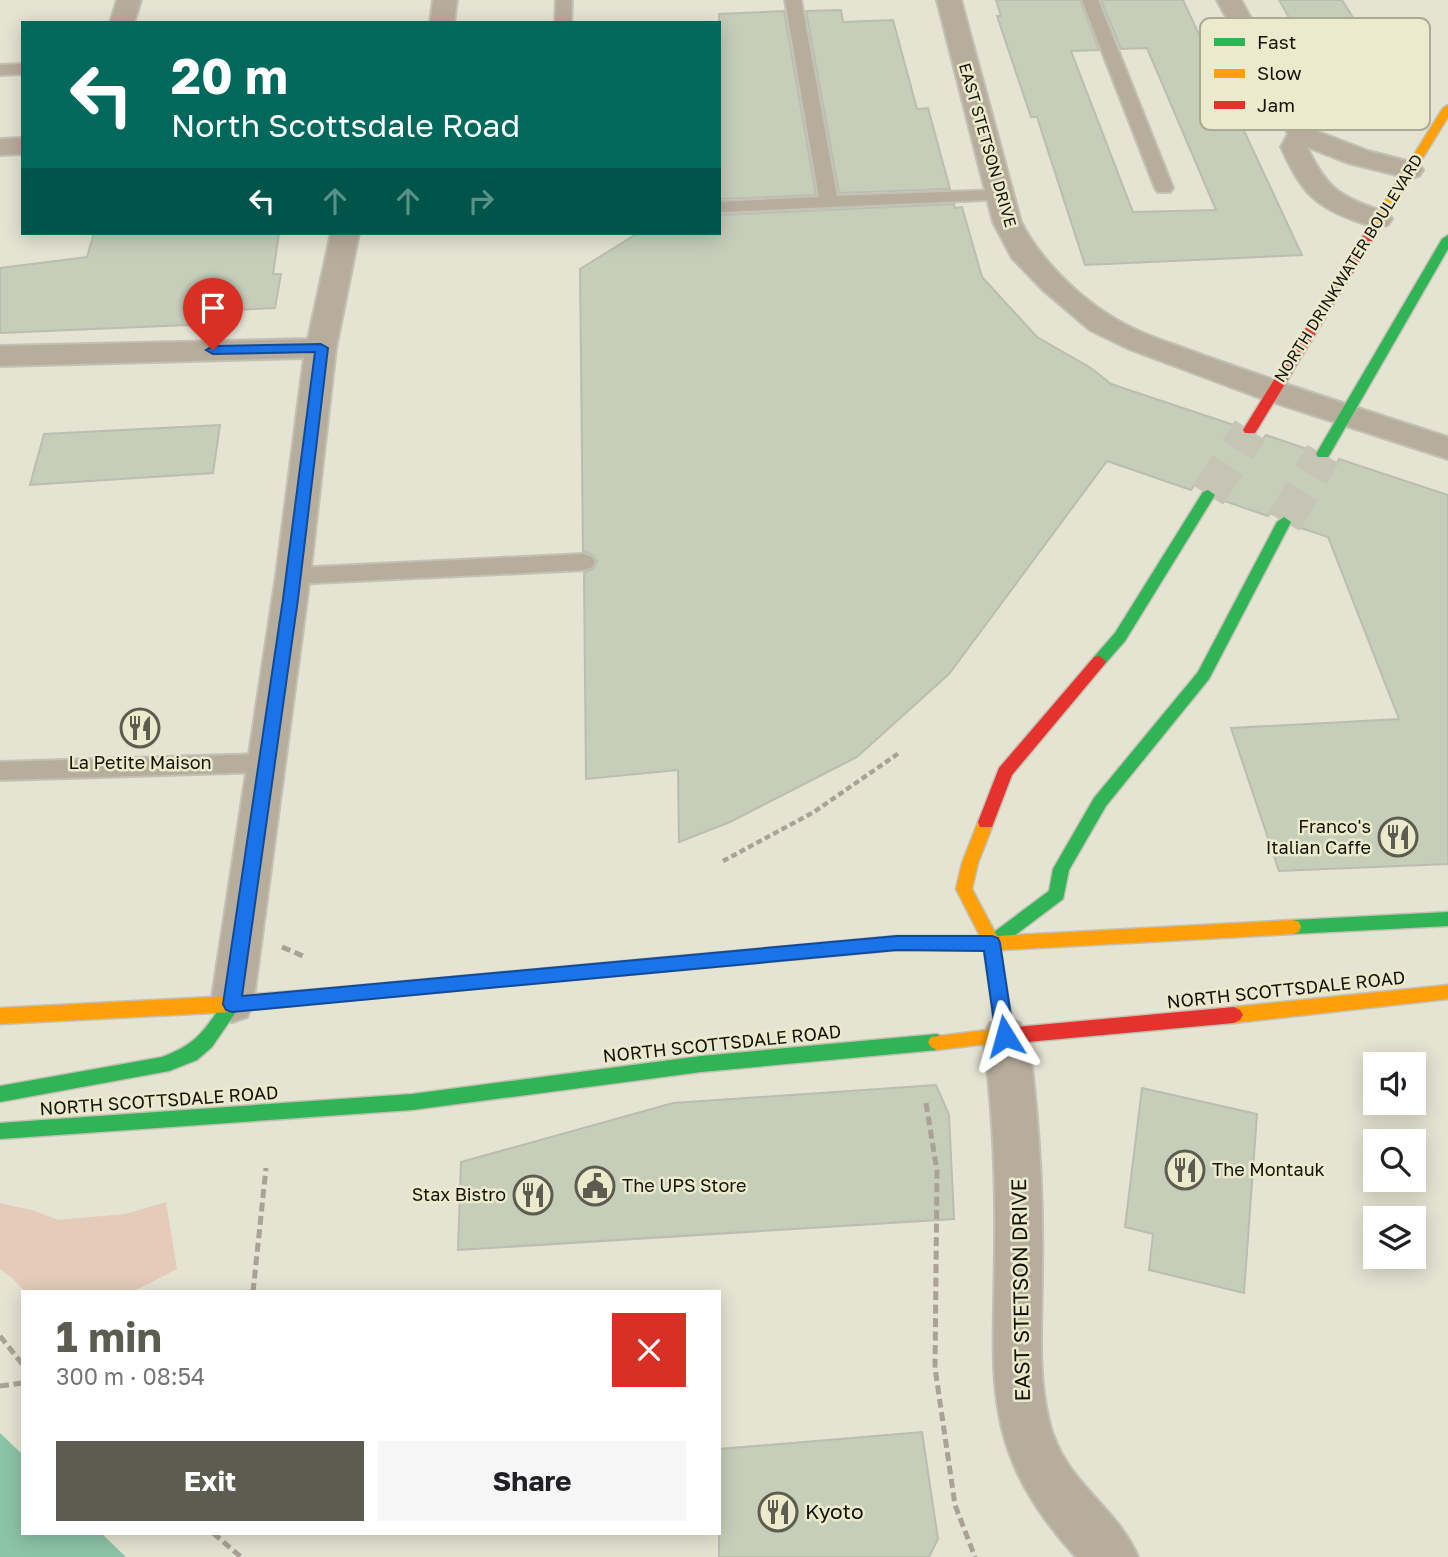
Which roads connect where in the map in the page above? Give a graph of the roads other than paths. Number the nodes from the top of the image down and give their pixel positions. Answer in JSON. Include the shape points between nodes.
{"nodes":[{"id":1,"x":129,"y":0,"type":"edge"},
{"id":2,"x":445,"y":0,"type":"edge"},
{"id":3,"x":564,"y":0,"type":"edge"},
{"id":4,"x":793,"y":0,"type":"edge"},
{"id":5,"x":949,"y":0,"type":"edge"},
{"id":6,"x":1090,"y":0,"type":"edge"},
{"id":7,"x":1228,"y":0,"type":"edge"},
{"id":8,"x":1238,"y":18,"type":"edge"},
{"id":9,"x":123,"y":21,"type":"edge"},
{"id":10,"x":442,"y":21,"type":"edge"},
{"id":11,"x":563,"y":21,"type":"edge"},
{"id":12,"x":21,"y":69,"type":"edge"},
{"id":13,"x":0,"y":70,"type":"edge"},
{"id":14,"x":1448,"y":108,"type":"edge"},
{"id":15,"x":1299,"y":130,"type":"edge"},
{"id":16,"x":1301,"y":134,"type":"junction"},
{"id":17,"x":21,"y":146,"type":"edge"},
{"id":18,"x":0,"y":147,"type":"edge"},
{"id":19,"x":1409,"y":170,"type":"junction"},
{"id":20,"x":1164,"y":188,"type":"dead end"},
{"id":21,"x":1000,"y":195,"type":"junction"},
{"id":22,"x":828,"y":202,"type":"junction"},
{"id":23,"x":721,"y":207,"type":"edge"},
{"id":24,"x":1378,"y":219,"type":"junction"},
{"id":25,"x":345,"y":235,"type":"edge"},
{"id":26,"x":1447,"y":243,"type":"edge"},
{"id":27,"x":321,"y":348,"type":"junction"},
{"id":28,"x":0,"y":356,"type":"edge"},
{"id":29,"x":1271,"y":391,"type":"junction"},
{"id":30,"x":1346,"y":415,"type":"junction"},
{"id":31,"x":1250,"y":430,"type":"tunnel mouth"},
{"id":32,"x":1448,"y":448,"type":"edge"},
{"id":33,"x":1323,"y":454,"type":"tunnel mouth"},
{"id":34,"x":1208,"y":495,"type":"tunnel mouth"},
{"id":35,"x":1283,"y":522,"type":"tunnel mouth"},
{"id":36,"x":584,"y":562,"type":"dead end"},
{"id":37,"x":293,"y":576,"type":"junction"},
{"id":38,"x":267,"y":764,"type":"junction"},
{"id":39,"x":0,"y":771,"type":"edge"},
{"id":40,"x":1448,"y":919,"type":"edge"},
{"id":41,"x":992,"y":943,"type":"junction"},
{"id":42,"x":1448,"y":992,"type":"edge"},
{"id":43,"x":232,"y":1004,"type":"junction"},
{"id":44,"x":0,"y":1016,"type":"edge"},
{"id":45,"x":1005,"y":1036,"type":"junction"},
{"id":46,"x":0,"y":1094,"type":"edge"},
{"id":47,"x":0,"y":1131,"type":"edge"},
{"id":48,"x":1112,"y":1557,"type":"edge"}],
"edges":[{"from":1,"to":9,"type":"street"},
{"from":2,"to":10,"type":"street"},
{"from":3,"to":11,"type":"lane"},
{"from":4,"to":22,"type":"lane"},
{"from":5,"to":21,"type":"street","name":"EAST STETSON DRIVE"},
{"from":6,"to":20,"type":"lane"},
{"from":7,"to":8,"type":"street"},
{"from":12,"to":13,"type":"lane"},
{"from":14,"to":19,"type":"main road","name":"NORTH DRINKWATER BOULEVARD"},
{"from":15,"to":16,"type":"street"},
{"from":16,"to":19,"type":"street","via":[[1358,158]]},
{"from":16,"to":24,"type":"street","via":[[1294,147],[1311,183],[1332,201]]},
{"from":17,"to":18,"type":"street"},
{"from":19,"to":24,"type":"main road","name":"NORTH DRINKWATER BOULEVARD"},
{"from":21,"to":22,"type":"lane"},
{"from":21,"to":29,"type":"street","name":"EAST STETSON DRIVE","via":[[1022,251],[1101,324]]},
{"from":22,"to":23,"type":"lane"},
{"from":24,"to":29,"type":"main road","name":"NORTH DRINKWATER BOULEVARD"},
{"from":25,"to":27,"type":"street"},
{"from":26,"to":30,"type":"main road"},
{"from":27,"to":28,"type":"street"},
{"from":27,"to":37,"type":"street"},
{"from":29,"to":30,"type":"street","name":"EAST STETSON DRIVE"},
{"from":29,"to":31,"type":"main road","name":"NORTH DRINKWATER BOULEVARD"},
{"from":30,"to":32,"type":"street","name":"EAST STETSON DRIVE"},
{"from":30,"to":33,"type":"main road"},
{"from":34,"to":41,"type":"main road","via":[[1120,637],[1005,772],[964,889]]},
{"from":35,"to":41,"type":"main road","via":[[1204,675],[1100,802],[1061,869],[1057,894]]},
{"from":36,"to":37,"type":"lane"},
{"from":37,"to":38,"type":"street"},
{"from":38,"to":39,"type":"lane"},
{"from":38,"to":43,"type":"street"},
{"from":40,"to":41,"type":"main road"},
{"from":41,"to":43,"type":"main road","via":[[897,943]]},
{"from":41,"to":45,"type":"main road"},
{"from":42,"to":45,"type":"main road","name":"NORTH SCOTTSDALE ROAD"},
{"from":43,"to":44,"type":"main road"},
{"from":43,"to":46,"type":"main road","via":[[206,1042],[191,1054],[163,1065]]},
{"from":45,"to":47,"type":"main road","name":"NORTH SCOTTSDALE ROAD","via":[[701,1064],[412,1102]]},
{"from":45,"to":48,"type":"street","name":"EAST STETSON DRIVE","via":[[1020,1172],[1018,1397],[1029,1441],[1061,1502]]}]}
